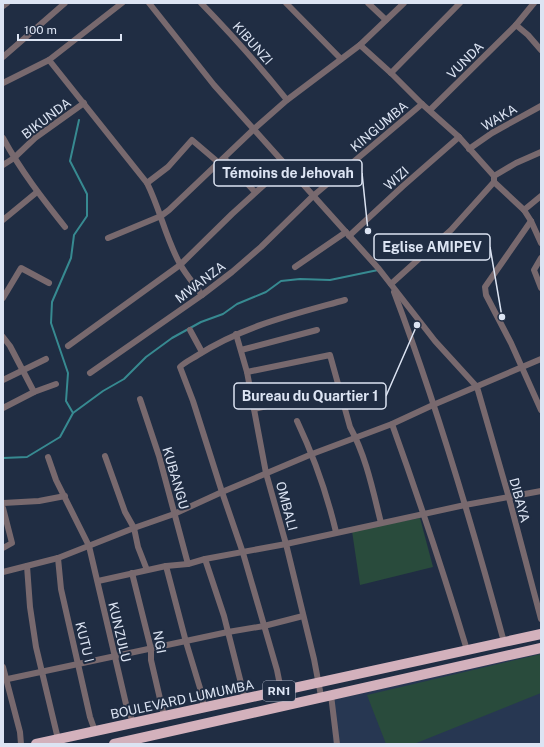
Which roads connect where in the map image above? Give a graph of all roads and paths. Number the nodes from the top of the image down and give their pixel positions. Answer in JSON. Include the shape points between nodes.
{"nodes":[{"id":1,"x":7,"y":3,"type":"edge"},
{"id":2,"x":65,"y":3,"type":"edge"},
{"id":3,"x":122,"y":3,"type":"edge"},
{"id":4,"x":149,"y":3,"type":"edge"},
{"id":5,"x":201,"y":3,"type":"edge"},
{"id":6,"x":286,"y":3,"type":"edge"},
{"id":7,"x":368,"y":3,"type":"edge"},
{"id":8,"x":404,"y":3,"type":"edge"},
{"id":9,"x":460,"y":3,"type":"edge"},
{"id":10,"x":534,"y":3,"type":"edge"},
{"id":11,"x":3,"y":6,"type":"edge"},
{"id":12,"x":386,"y":20,"type":"junction"},
{"id":13,"x":516,"y":25,"type":"junction"},
{"id":14,"x":360,"y":45,"type":"junction"},
{"id":15,"x":541,"y":50,"type":"edge"},
{"id":16,"x":3,"y":57,"type":"edge"},
{"id":17,"x":49,"y":60,"type":"junction"},
{"id":18,"x":341,"y":60,"type":"junction"},
{"id":19,"x":391,"y":73,"type":"junction"},
{"id":20,"x":3,"y":83,"type":"edge"},
{"id":21,"x":287,"y":100,"type":"junction"},
{"id":22,"x":84,"y":103,"type":"junction"},
{"id":23,"x":422,"y":104,"type":"junction"},
{"id":24,"x":541,"y":106,"type":"edge"},
{"id":25,"x":430,"y":110,"type":"junction"},
{"id":26,"x":254,"y":129,"type":"junction"},
{"id":27,"x":459,"y":137,"type":"junction"},
{"id":28,"x":3,"y":138,"type":"edge"},
{"id":29,"x":469,"y":149,"type":"junction"},
{"id":30,"x":541,"y":152,"type":"edge"},
{"id":31,"x":14,"y":158,"type":"junction"},
{"id":32,"x":222,"y":160,"type":"junction"},
{"id":33,"x":3,"y":165,"type":"edge"},
{"id":34,"x":286,"y":165,"type":"junction"},
{"id":35,"x":494,"y":179,"type":"junction"},
{"id":36,"x":147,"y":183,"type":"junction"},
{"id":37,"x":37,"y":192,"type":"junction"},
{"id":38,"x":256,"y":192,"type":"junction"},
{"id":39,"x":313,"y":196,"type":"junction"},
{"id":40,"x":541,"y":196,"type":"edge"},
{"id":41,"x":524,"y":210,"type":"junction"},
{"id":42,"x":161,"y":216,"type":"junction"},
{"id":43,"x":3,"y":220,"type":"edge"},
{"id":44,"x":531,"y":221,"type":"junction"},
{"id":45,"x":65,"y":227,"type":"dead end"},
{"id":46,"x":347,"y":234,"type":"junction"},
{"id":47,"x":108,"y":238,"type":"dead end"},
{"id":48,"x":541,"y":243,"type":"edge"},
{"id":49,"x":541,"y":258,"type":"edge"},
{"id":50,"x":180,"y":265,"type":"junction"},
{"id":51,"x":295,"y":267,"type":"dead end"},
{"id":52,"x":49,"y":283,"type":"dead end"},
{"id":53,"x":391,"y":284,"type":"junction"},
{"id":54,"x":541,"y":288,"type":"edge"},
{"id":55,"x":202,"y":295,"type":"junction"},
{"id":56,"x":3,"y":298,"type":"edge"},
{"id":57,"x":345,"y":300,"type":"dead end"},
{"id":58,"x":190,"y":330,"type":"dead end"},
{"id":59,"x":317,"y":330,"type":"dead end"},
{"id":60,"x":236,"y":334,"type":"junction"},
{"id":61,"x":3,"y":337,"type":"edge"},
{"id":62,"x":68,"y":346,"type":"dead end"},
{"id":63,"x":241,"y":350,"type":"junction"},
{"id":64,"x":202,"y":352,"type":"junction"},
{"id":65,"x":46,"y":359,"type":"dead end"},
{"id":66,"x":541,"y":359,"type":"edge"},
{"id":67,"x":523,"y":368,"type":"junction"},
{"id":68,"x":22,"y":370,"type":"junction"},
{"id":69,"x":247,"y":372,"type":"junction"},
{"id":70,"x":90,"y":374,"type":"dead end"},
{"id":71,"x":3,"y":380,"type":"edge"},
{"id":72,"x":56,"y":384,"type":"dead end"},
{"id":73,"x":477,"y":386,"type":"junction"},
{"id":74,"x":339,"y":389,"type":"junction"},
{"id":75,"x":34,"y":392,"type":"junction"},
{"id":76,"x":140,"y":399,"type":"dead end"},
{"id":77,"x":433,"y":405,"type":"junction"},
{"id":78,"x":3,"y":408,"type":"edge"},
{"id":79,"x":254,"y":409,"type":"junction"},
{"id":80,"x":541,"y":410,"type":"edge"},
{"id":81,"x":298,"y":421,"type":"dead end"},
{"id":82,"x":392,"y":424,"type":"junction"},
{"id":83,"x":356,"y":437,"type":"junction"},
{"id":84,"x":312,"y":454,"type":"junction"},
{"id":85,"x":105,"y":456,"type":"dead end"},
{"id":86,"x":48,"y":457,"type":"dead end"},
{"id":87,"x":266,"y":473,"type":"junction"},
{"id":88,"x":541,"y":491,"type":"edge"},
{"id":89,"x":222,"y":492,"type":"junction"},
{"id":90,"x":65,"y":496,"type":"junction"},
{"id":91,"x":509,"y":498,"type":"junction"},
{"id":92,"x":3,"y":503,"type":"edge"},
{"id":93,"x":465,"y":505,"type":"junction"},
{"id":94,"x":3,"y":508,"type":"edge"},
{"id":95,"x":174,"y":514,"type":"junction"},
{"id":96,"x":423,"y":514,"type":"junction"},
{"id":97,"x":381,"y":523,"type":"junction"},
{"id":98,"x":134,"y":528,"type":"junction"},
{"id":99,"x":336,"y":532,"type":"junction"},
{"id":100,"x":286,"y":544,"type":"junction"},
{"id":101,"x":89,"y":546,"type":"junction"},
{"id":102,"x":3,"y":548,"type":"edge"},
{"id":103,"x":243,"y":553,"type":"junction"},
{"id":104,"x":58,"y":558,"type":"junction"},
{"id":105,"x":205,"y":559,"type":"junction"},
{"id":106,"x":188,"y":564,"type":"junction"},
{"id":107,"x":27,"y":566,"type":"junction"},
{"id":108,"x":166,"y":566,"type":"junction"},
{"id":109,"x":147,"y":570,"type":"junction"},
{"id":110,"x":3,"y":572,"type":"edge"},
{"id":111,"x":132,"y":573,"type":"junction"},
{"id":112,"x":98,"y":581,"type":"junction"},
{"id":113,"x":303,"y":616,"type":"junction"},
{"id":114,"x":541,"y":619,"type":"edge"},
{"id":115,"x":264,"y":626,"type":"junction"},
{"id":116,"x":541,"y":628,"type":"edge"},
{"id":117,"x":228,"y":632,"type":"junction"},
{"id":118,"x":541,"y":634,"type":"edge"},
{"id":119,"x":521,"y":638,"type":"junction"},
{"id":120,"x":186,"y":642,"type":"junction"},
{"id":121,"x":504,"y":642,"type":"junction"},
{"id":122,"x":541,"y":648,"type":"edge"},
{"id":123,"x":151,"y":649,"type":"junction"},
{"id":124,"x":467,"y":650,"type":"junction"},
{"id":125,"x":526,"y":651,"type":"junction"},
{"id":126,"x":541,"y":651,"type":"edge"},
{"id":127,"x":114,"y":657,"type":"junction"},
{"id":128,"x":79,"y":664,"type":"junction"},
{"id":129,"x":3,"y":667,"type":"edge"},
{"id":130,"x":42,"y":671,"type":"junction"},
{"id":131,"x":5,"y":680,"type":"edge"},
{"id":132,"x":319,"y":682,"type":"junction"},
{"id":133,"x":281,"y":690,"type":"junction"},
{"id":134,"x":326,"y":695,"type":"junction"},
{"id":135,"x":245,"y":699,"type":"junction"},
{"id":136,"x":204,"y":707,"type":"junction"},
{"id":137,"x":164,"y":716,"type":"junction"},
{"id":138,"x":133,"y":722,"type":"junction"},
{"id":139,"x":95,"y":731,"type":"junction"},
{"id":140,"x":58,"y":739,"type":"junction"},
{"id":141,"x":137,"y":741,"type":"edge"},
{"id":142,"x":21,"y":744,"type":"edge"},
{"id":143,"x":36,"y":744,"type":"edge"},
{"id":144,"x":114,"y":744,"type":"edge"},
{"id":145,"x":337,"y":744,"type":"edge"}],
"edges":[{"from":1,"to":11,"type":"street"},
{"from":2,"to":16,"type":"street"},
{"from":3,"to":17,"type":"street"},
{"from":4,"to":26,"type":"street","via":[[214,85]]},
{"from":5,"to":21,"type":"street","name":"KIBUNZI","via":[[241,44]]},
{"from":6,"to":18,"type":"street"},
{"from":7,"to":12,"type":"street"},
{"from":8,"to":12,"type":"street"},
{"from":9,"to":19,"type":"street"},
{"from":10,"to":13,"type":"street","name":"VUNDA"},
{"from":12,"to":14,"type":"street"},
{"from":13,"to":15,"type":"street"},
{"from":13,"to":25,"type":"street","name":"VUNDA"},
{"from":14,"to":18,"type":"street"},
{"from":14,"to":19,"type":"street"},
{"from":17,"to":20,"type":"street"},
{"from":17,"to":22,"type":"street"},
{"from":18,"to":21,"type":"street"},
{"from":19,"to":23,"type":"street"},
{"from":21,"to":26,"type":"street"},
{"from":22,"to":31,"type":"street","name":"BIKUNDA","via":[[35,138]]},
{"from":22,"to":36,"type":"street"},
{"from":23,"to":25,"type":"street"},
{"from":23,"to":39,"type":"street","name":"KINGUMBA"},
{"from":24,"to":29,"type":"street","name":"WAKA"},
{"from":25,"to":27,"type":"street"},
{"from":26,"to":32,"type":"street"},
{"from":26,"to":34,"type":"street"},
{"from":27,"to":29,"type":"street"},
{"from":27,"to":46,"type":"street","name":"WIZI"},
{"from":28,"to":31,"type":"street"},
{"from":29,"to":35,"type":"street"},
{"from":30,"to":35,"type":"street","via":[[516,163]]},
{"from":31,"to":33,"type":"street","name":"BIKUNDA"},
{"from":31,"to":37,"type":"street"},
{"from":32,"to":36,"type":"street","via":[[192,140],[168,166]]},
{"from":32,"to":38,"type":"street"},
{"from":32,"to":42,"type":"street"},
{"from":34,"to":38,"type":"street","name":"MWANZA"},
{"from":34,"to":39,"type":"street"},
{"from":35,"to":41,"type":"street"},
{"from":35,"to":53,"type":"street","via":[[451,230]]},
{"from":36,"to":42,"type":"street"},
{"from":37,"to":43,"type":"street"},
{"from":37,"to":45,"type":"street"},
{"from":38,"to":50,"type":"street","name":"MWANZA"},
{"from":39,"to":46,"type":"street"},
{"from":39,"to":55,"type":"street","name":"MWANZA","via":[[261,247]]},
{"from":40,"to":41,"type":"street"},
{"from":41,"to":44,"type":"street"},
{"from":42,"to":47,"type":"street"},
{"from":42,"to":50,"type":"street"},
{"from":44,"to":48,"type":"street"},
{"from":44,"to":67,"type":"street","via":[[496,269],[484,291]]},
{"from":46,"to":51,"type":"street","name":"WIZI"},
{"from":46,"to":53,"type":"street"},
{"from":49,"to":54,"type":"street","via":[[534,270]]},
{"from":50,"to":55,"type":"street"},
{"from":50,"to":62,"type":"street","name":"MWANZA"},
{"from":52,"to":56,"type":"street","via":[[20,268]]},
{"from":53,"to":73,"type":"street","via":[[435,341]]},
{"from":53,"to":77,"type":"street"},
{"from":55,"to":70,"type":"street","name":"MWANZA"},
{"from":57,"to":60,"type":"street"},
{"from":58,"to":64,"type":"street"},
{"from":59,"to":63,"type":"street"},
{"from":60,"to":63,"type":"street","name":"OMBALI"},
{"from":60,"to":64,"type":"street"},
{"from":61,"to":68,"type":"street"},
{"from":63,"to":69,"type":"street","name":"OMBALI"},
{"from":64,"to":89,"type":"street","via":[[180,368]]},
{"from":65,"to":68,"type":"street"},
{"from":66,"to":67,"type":"street"},
{"from":67,"to":73,"type":"street"},
{"from":67,"to":80,"type":"street"},
{"from":68,"to":71,"type":"street"},
{"from":68,"to":75,"type":"street"},
{"from":69,"to":74,"type":"street","via":[[330,355]]},
{"from":69,"to":79,"type":"street","name":"OMBALI"},
{"from":72,"to":75,"type":"street"},
{"from":73,"to":77,"type":"street"},
{"from":73,"to":91,"type":"street","name":"DIBAYA"},
{"from":74,"to":79,"type":"street"},
{"from":74,"to":83,"type":"street","via":[[350,427]]},
{"from":75,"to":78,"type":"street"},
{"from":76,"to":95,"type":"street","name":"KUBANGU","via":[[159,456]]},
{"from":77,"to":82,"type":"street"},
{"from":77,"to":93,"type":"street"},
{"from":79,"to":87,"type":"street","name":"OMBALI"},
{"from":81,"to":84,"type":"street"},
{"from":82,"to":83,"type":"street"},
{"from":82,"to":96,"type":"street"},
{"from":83,"to":84,"type":"street"},
{"from":83,"to":97,"type":"street"},
{"from":84,"to":87,"type":"street"},
{"from":84,"to":99,"type":"street"},
{"from":85,"to":98,"type":"street","via":[[125,512]]},
{"from":86,"to":90,"type":"street","name":"KUNZULU"},
{"from":87,"to":89,"type":"street"},
{"from":87,"to":100,"type":"street","name":"OMBALI"},
{"from":88,"to":91,"type":"street"},
{"from":89,"to":95,"type":"street"},
{"from":89,"to":103,"type":"street"},
{"from":90,"to":92,"type":"street","via":[[39,501]]},
{"from":90,"to":101,"type":"street","name":"KUNZULU"},
{"from":91,"to":93,"type":"street"},
{"from":91,"to":114,"type":"street","name":"DIBAYA"},
{"from":93,"to":96,"type":"street"},
{"from":93,"to":121,"type":"street"},
{"from":94,"to":102,"type":"street","via":[[12,544]]},
{"from":95,"to":98,"type":"street"},
{"from":95,"to":106,"type":"street","name":"KUBANGU"},
{"from":96,"to":97,"type":"street"},
{"from":96,"to":124,"type":"street"},
{"from":97,"to":99,"type":"street"},
{"from":98,"to":101,"type":"street"},
{"from":98,"to":109,"type":"street"},
{"from":99,"to":100,"type":"street"},
{"from":100,"to":103,"type":"street"},
{"from":100,"to":113,"type":"street","name":"OMBALI"},
{"from":101,"to":104,"type":"street"},
{"from":101,"to":112,"type":"street","name":"KUNZULU"},
{"from":103,"to":105,"type":"street"},
{"from":103,"to":115,"type":"street"},
{"from":104,"to":107,"type":"street"},
{"from":104,"to":128,"type":"street","name":"KUTU I","via":[[61,589]]},
{"from":105,"to":106,"type":"street"},
{"from":105,"to":117,"type":"street"},
{"from":106,"to":108,"type":"street"},
{"from":107,"to":110,"type":"street"},
{"from":107,"to":130,"type":"street","via":[[32,623]]},
{"from":108,"to":109,"type":"street"},
{"from":108,"to":120,"type":"street"},
{"from":109,"to":111,"type":"street"},
{"from":111,"to":112,"type":"street"},
{"from":111,"to":123,"type":"street","name":"NGI"},
{"from":112,"to":127,"type":"street","name":"KUNZULU"},
{"from":113,"to":115,"type":"street"},
{"from":113,"to":132,"type":"street","name":"OMBALI"},
{"from":115,"to":117,"type":"street"},
{"from":115,"to":133,"type":"street"},
{"from":116,"to":119,"type":"highway","number":"RN1"},
{"from":117,"to":120,"type":"street"},
{"from":117,"to":135,"type":"street"},
{"from":118,"to":119,"type":"highway"},
{"from":119,"to":121,"type":"highway","name":"BOULEVARD LUMUMBA","number":"RN1"},
{"from":120,"to":123,"type":"street"},
{"from":120,"to":136,"type":"street"},
{"from":121,"to":124,"type":"highway","name":"BOULEVARD LUMUMBA","number":"RN1"},
{"from":122,"to":125,"type":"highway"},
{"from":123,"to":127,"type":"street"},
{"from":123,"to":137,"type":"street","name":"NGI","via":[[151,660]]},
{"from":124,"to":132,"type":"highway","name":"BOULEVARD LUMUMBA","number":"RN1"},
{"from":125,"to":126,"type":"highway","number":"RN1"},
{"from":125,"to":134,"type":"highway","number":"RN1"},
{"from":127,"to":128,"type":"street"},
{"from":127,"to":138,"type":"street","name":"KUNZULU"},
{"from":128,"to":130,"type":"street"},
{"from":128,"to":139,"type":"street","name":"KUTU I"},
{"from":129,"to":131,"type":"street"},
{"from":130,"to":131,"type":"street"},
{"from":130,"to":140,"type":"street"},
{"from":131,"to":142,"type":"street"},
{"from":132,"to":133,"type":"highway","name":"BOULEVARD LUMUMBA","number":"RN1"},
{"from":132,"to":134,"type":"street","name":"OMBALI"},
{"from":133,"to":135,"type":"highway","name":"BOULEVARD LUMUMBA","number":"RN1"},
{"from":134,"to":141,"type":"highway","number":"RN1"},
{"from":134,"to":145,"type":"street","name":"OMBALI"},
{"from":135,"to":136,"type":"highway","name":"BOULEVARD LUMUMBA","number":"RN1"},
{"from":136,"to":137,"type":"highway","name":"BOULEVARD LUMUMBA","number":"RN1"},
{"from":137,"to":138,"type":"highway","name":"BOULEVARD LUMUMBA","number":"RN1"},
{"from":138,"to":139,"type":"highway","name":"BOULEVARD LUMUMBA","number":"RN1"},
{"from":139,"to":140,"type":"highway","name":"BOULEVARD LUMUMBA","number":"RN1"},
{"from":140,"to":143,"type":"highway","name":"BOULEVARD LUMUMBA","number":"RN1"},
{"from":141,"to":144,"type":"highway","number":"RN1"}]}
